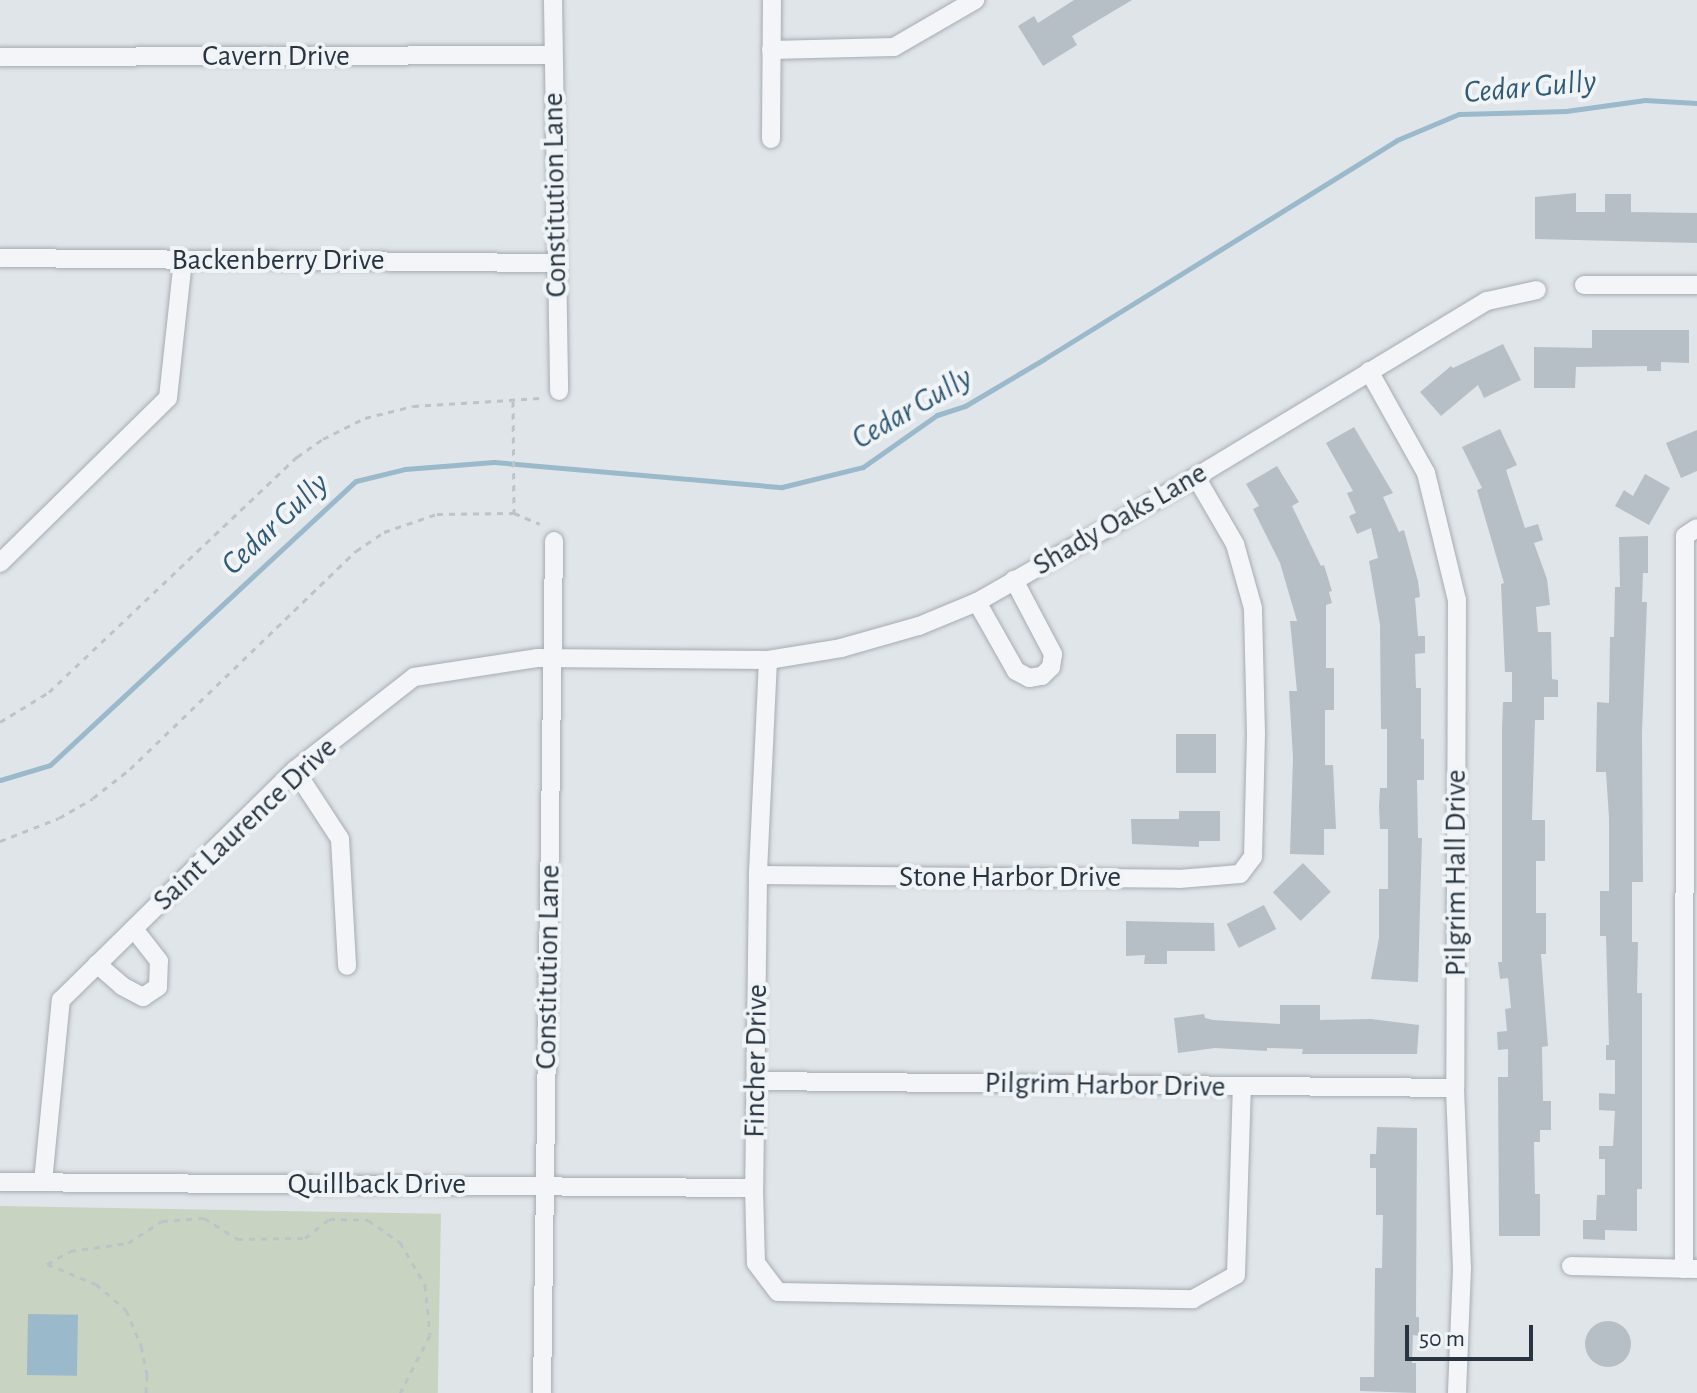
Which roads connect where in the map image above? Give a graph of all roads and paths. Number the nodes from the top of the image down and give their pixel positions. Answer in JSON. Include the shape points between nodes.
{"nodes":[{"id":1,"x":553,"y":0,"type":"edge"},
{"id":2,"x":772,"y":0,"type":"edge"},
{"id":3,"x":975,"y":0,"type":"edge"},
{"id":4,"x":771,"y":50,"type":"junction"},
{"id":5,"x":553,"y":55,"type":"junction"},
{"id":6,"x":0,"y":57,"type":"edge"},
{"id":7,"x":771,"y":139,"type":"dead end"},
{"id":8,"x":0,"y":258,"type":"edge"},
{"id":9,"x":183,"y":260,"type":"junction"},
{"id":10,"x":556,"y":263,"type":"junction"},
{"id":11,"x":1584,"y":285,"type":"dead end"},
{"id":12,"x":1697,"y":285,"type":"edge"},
{"id":13,"x":1537,"y":290,"type":"dead end"},
{"id":14,"x":1369,"y":371,"type":"junction"},
{"id":15,"x":559,"y":391,"type":"dead end"},
{"id":16,"x":540,"y":398,"type":"dead end"},
{"id":17,"x":513,"y":401,"type":"junction"},
{"id":18,"x":1196,"y":477,"type":"junction"},
{"id":19,"x":514,"y":513,"type":"junction"},
{"id":20,"x":540,"y":524,"type":"dead end"},
{"id":21,"x":1697,"y":528,"type":"edge"},
{"id":22,"x":554,"y":541,"type":"dead end"},
{"id":23,"x":0,"y":563,"type":"edge"},
{"id":24,"x":1014,"y":580,"type":"junction"},
{"id":25,"x":977,"y":602,"type":"junction"},
{"id":26,"x":554,"y":657,"type":"junction"},
{"id":27,"x":674,"y":659,"type":"joint"},
{"id":28,"x":768,"y":660,"type":"junction"},
{"id":29,"x":0,"y":722,"type":"edge"},
{"id":30,"x":295,"y":770,"type":"junction"},
{"id":31,"x":0,"y":841,"type":"edge"},
{"id":32,"x":758,"y":875,"type":"junction"},
{"id":33,"x":134,"y":929,"type":"junction"},
{"id":34,"x":97,"y":964,"type":"junction"},
{"id":35,"x":347,"y":966,"type":"dead end"},
{"id":36,"x":756,"y":1081,"type":"junction"},
{"id":37,"x":1242,"y":1086,"type":"junction"},
{"id":38,"x":1455,"y":1088,"type":"junction"},
{"id":39,"x":0,"y":1182,"type":"edge"},
{"id":40,"x":43,"y":1182,"type":"junction"},
{"id":41,"x":544,"y":1185,"type":"junction"},
{"id":42,"x":754,"y":1188,"type":"junction"},
{"id":43,"x":1571,"y":1266,"type":"dead end"},
{"id":44,"x":1690,"y":1269,"type":"edge"},
{"id":45,"x":146,"y":1393,"type":"edge"},
{"id":46,"x":400,"y":1393,"type":"edge"},
{"id":47,"x":542,"y":1393,"type":"edge"},
{"id":48,"x":1457,"y":1393,"type":"edge"}],
"edges":[{"from":1,"to":5,"type":"street","name":"Constitution Lane"},
{"from":2,"to":4,"type":"street"},
{"from":3,"to":4,"type":"street","via":[[894,47]]},
{"from":4,"to":7,"type":"street"},
{"from":5,"to":6,"type":"street","name":"Cavern Drive"},
{"from":5,"to":10,"type":"street","name":"Constitution Lane"},
{"from":8,"to":9,"type":"street","name":"Backenberry Drive"},
{"from":9,"to":10,"type":"street","name":"Backenberry Drive"},
{"from":9,"to":23,"type":"street","via":[[168,398]]},
{"from":10,"to":15,"type":"street","name":"Constitution Lane"},
{"from":11,"to":12,"type":"street"},
{"from":13,"to":14,"type":"street","name":"Shady Oaks Lane","via":[[1487,301]]},
{"from":14,"to":18,"type":"street","name":"Shady Oaks Lane"},
{"from":14,"to":38,"type":"street","name":"Pilgrim Hall Drive","via":[[1426,473],[1457,600]]},
{"from":16,"to":17,"type":"path"},
{"from":17,"to":19,"type":"path"},
{"from":17,"to":29,"type":"path","via":[[400,408],[323,439],[297,457],[49,692]]},
{"from":18,"to":24,"type":"street","name":"Shady Oaks Lane"},
{"from":18,"to":32,"type":"street","name":"Stone Harbor Drive","via":[[1235,544],[1253,608],[1253,857],[1240,874],[1179,879]]},
{"from":19,"to":20,"type":"path"},
{"from":19,"to":31,"type":"path","via":[[437,514],[384,532],[356,551],[130,769],[59,818]]},
{"from":21,"to":44,"type":"street","via":[[1685,536]]},
{"from":22,"to":26,"type":"street","name":"Constitution Lane"},
{"from":24,"to":25,"type":"street","name":"Shady Oaks Lane"},
{"from":24,"to":25,"type":"street","via":[[1053,654],[1051,667],[1042,676],[1029,678],[1016,671]]},
{"from":25,"to":28,"type":"street","name":"Shady Oaks Lane","via":[[919,626],[841,648]]},
{"from":26,"to":27,"type":"street","name":"Saint Laurence Drive"},
{"from":26,"to":30,"type":"street","name":"Saint Laurence Drive","via":[[414,677]]},
{"from":26,"to":41,"type":"street","name":"Constitution Lane"},
{"from":27,"to":28,"type":"street","name":"Shady Oaks Lane"},
{"from":28,"to":32,"type":"street","name":"Fincher Drive"},
{"from":30,"to":33,"type":"street","name":"Saint Laurence Drive"},
{"from":30,"to":35,"type":"street","via":[[340,839]]},
{"from":32,"to":36,"type":"street","name":"Fincher Drive"},
{"from":33,"to":34,"type":"street","name":"Saint Laurence Drive"},
{"from":33,"to":34,"type":"street","via":[[159,961],[158,987],[143,997]]},
{"from":34,"to":40,"type":"street","name":"Saint Laurence Drive","via":[[61,1000]]},
{"from":36,"to":37,"type":"street","name":"Pilgrim Harbor Drive"},
{"from":36,"to":42,"type":"street","name":"Fincher Drive"},
{"from":37,"to":38,"type":"street","name":"Pilgrim Harbor Drive"},
{"from":37,"to":42,"type":"street","name":"Fincher Drive","via":[[1236,1275],[1193,1299],[778,1292],[756,1263]]},
{"from":38,"to":48,"type":"street","name":"Pilgrim Hall Drive","via":[[1462,1268]]},
{"from":39,"to":40,"type":"street","name":"Quillback Drive"},
{"from":40,"to":41,"type":"street","name":"Quillback Drive"},
{"from":41,"to":42,"type":"street","name":"Quillback Drive"},
{"from":41,"to":47,"type":"street","name":"Constitution Lane"},
{"from":43,"to":44,"type":"street"},
{"from":45,"to":46,"type":"path","via":[[141,1346],[126,1310],[96,1284],[47,1264],[70,1251],[128,1243],[162,1221],[204,1218],[237,1239],[305,1238],[329,1219],[368,1220],[400,1242],[425,1285],[430,1335]]}]}
